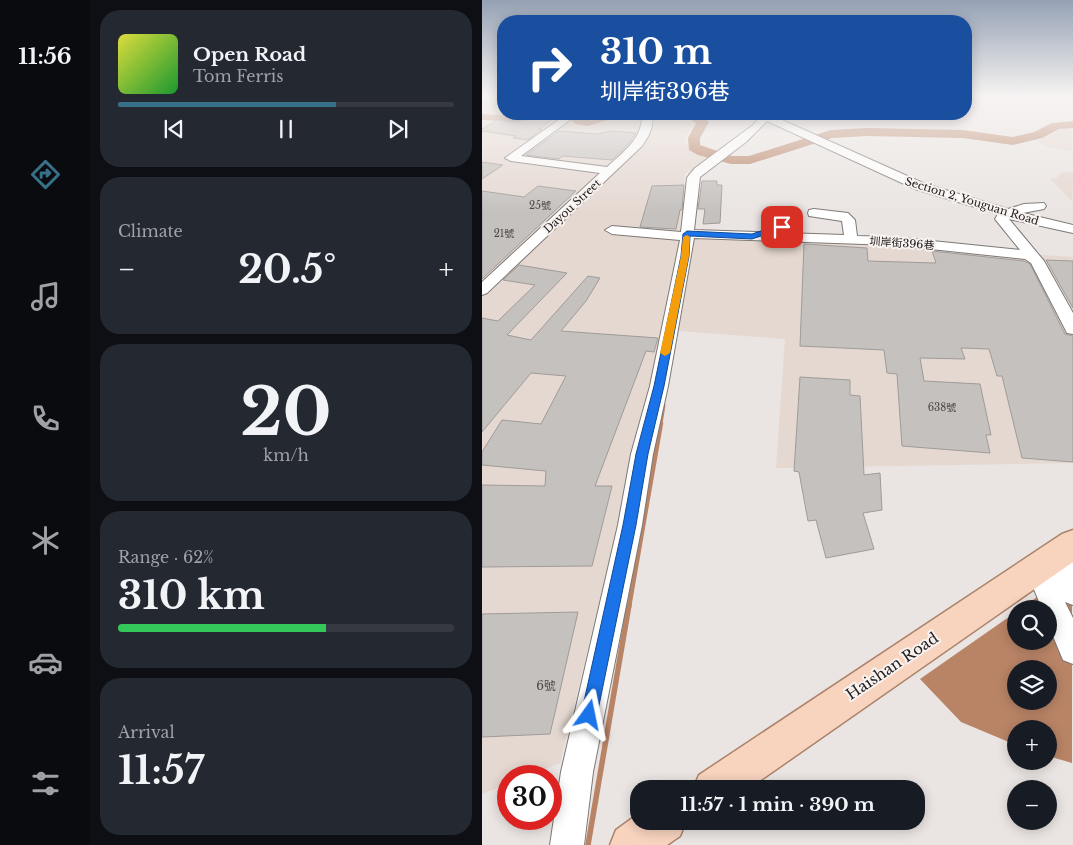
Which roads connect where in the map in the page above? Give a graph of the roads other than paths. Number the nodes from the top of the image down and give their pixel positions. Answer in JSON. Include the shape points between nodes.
{"nodes":[{"id":1,"x":544,"y":134,"type":"edge"},
{"id":2,"x":645,"y":134,"type":"edge"},
{"id":3,"x":746,"y":134,"type":"edge"},
{"id":4,"x":806,"y":134,"type":"edge"},
{"id":5,"x":610,"y":171,"type":"junction"},
{"id":6,"x":1040,"y":206,"type":"dead end"},
{"id":7,"x":814,"y":213,"type":"dead end"},
{"id":8,"x":1008,"y":213,"type":"junction"},
{"id":9,"x":782,"y":227,"type":"dead end"},
{"id":10,"x":1072,"y":229,"type":"edge"},
{"id":11,"x":612,"y":230,"type":"dead end"},
{"id":12,"x":690,"y":234,"type":"junction"},
{"id":13,"x":752,"y":236,"type":"junction"},
{"id":14,"x":851,"y":240,"type":"junction"},
{"id":15,"x":1033,"y":257,"type":"junction"},
{"id":16,"x":482,"y":290,"type":"edge"},
{"id":17,"x":1072,"y":330,"type":"edge"},
{"id":18,"x":1055,"y":556,"type":"edge"},
{"id":19,"x":1072,"y":592,"type":"edge"},
{"id":20,"x":1072,"y":650,"type":"edge"},
{"id":21,"x":726,"y":780,"type":"edge"},
{"id":22,"x":652,"y":830,"type":"edge"},
{"id":23,"x":567,"y":845,"type":"edge"},
{"id":24,"x":630,"y":845,"type":"edge"}],
"edges":[{"from":1,"to":5,"type":"street","via":[[511,158]]},
{"from":2,"to":5,"type":"street","name":"Dayou Street"},
{"from":3,"to":12,"type":"street","via":[[698,169],[693,178]]},
{"from":4,"to":8,"type":"street","name":"Section 2, Youguan Road","via":[[919,186]]},
{"from":5,"to":16,"type":"street","name":"Dayou Street"},
{"from":6,"to":8,"type":"street"},
{"from":7,"to":14,"type":"street","via":[[843,216],[848,220]]},
{"from":8,"to":10,"type":"street","name":"Section 2, Youguan Road"},
{"from":8,"to":15,"type":"street","via":[[1002,219]]},
{"from":9,"to":13,"type":"street"},
{"from":11,"to":12,"type":"street","name":"圳岸街396巷"},
{"from":12,"to":13,"type":"street","name":"圳岸街396巷"},
{"from":12,"to":23,"type":"street","via":[[577,772]]},
{"from":13,"to":14,"type":"street","name":"圳岸街396巷"},
{"from":14,"to":15,"type":"street","name":"圳岸街396巷","via":[[893,241]]},
{"from":15,"to":17,"type":"street"},
{"from":18,"to":19,"type":"street"},
{"from":18,"to":20,"type":"street"},
{"from":18,"to":21,"type":"main road","name":"Haishan Road"},
{"from":22,"to":24,"type":"main road"}]}
